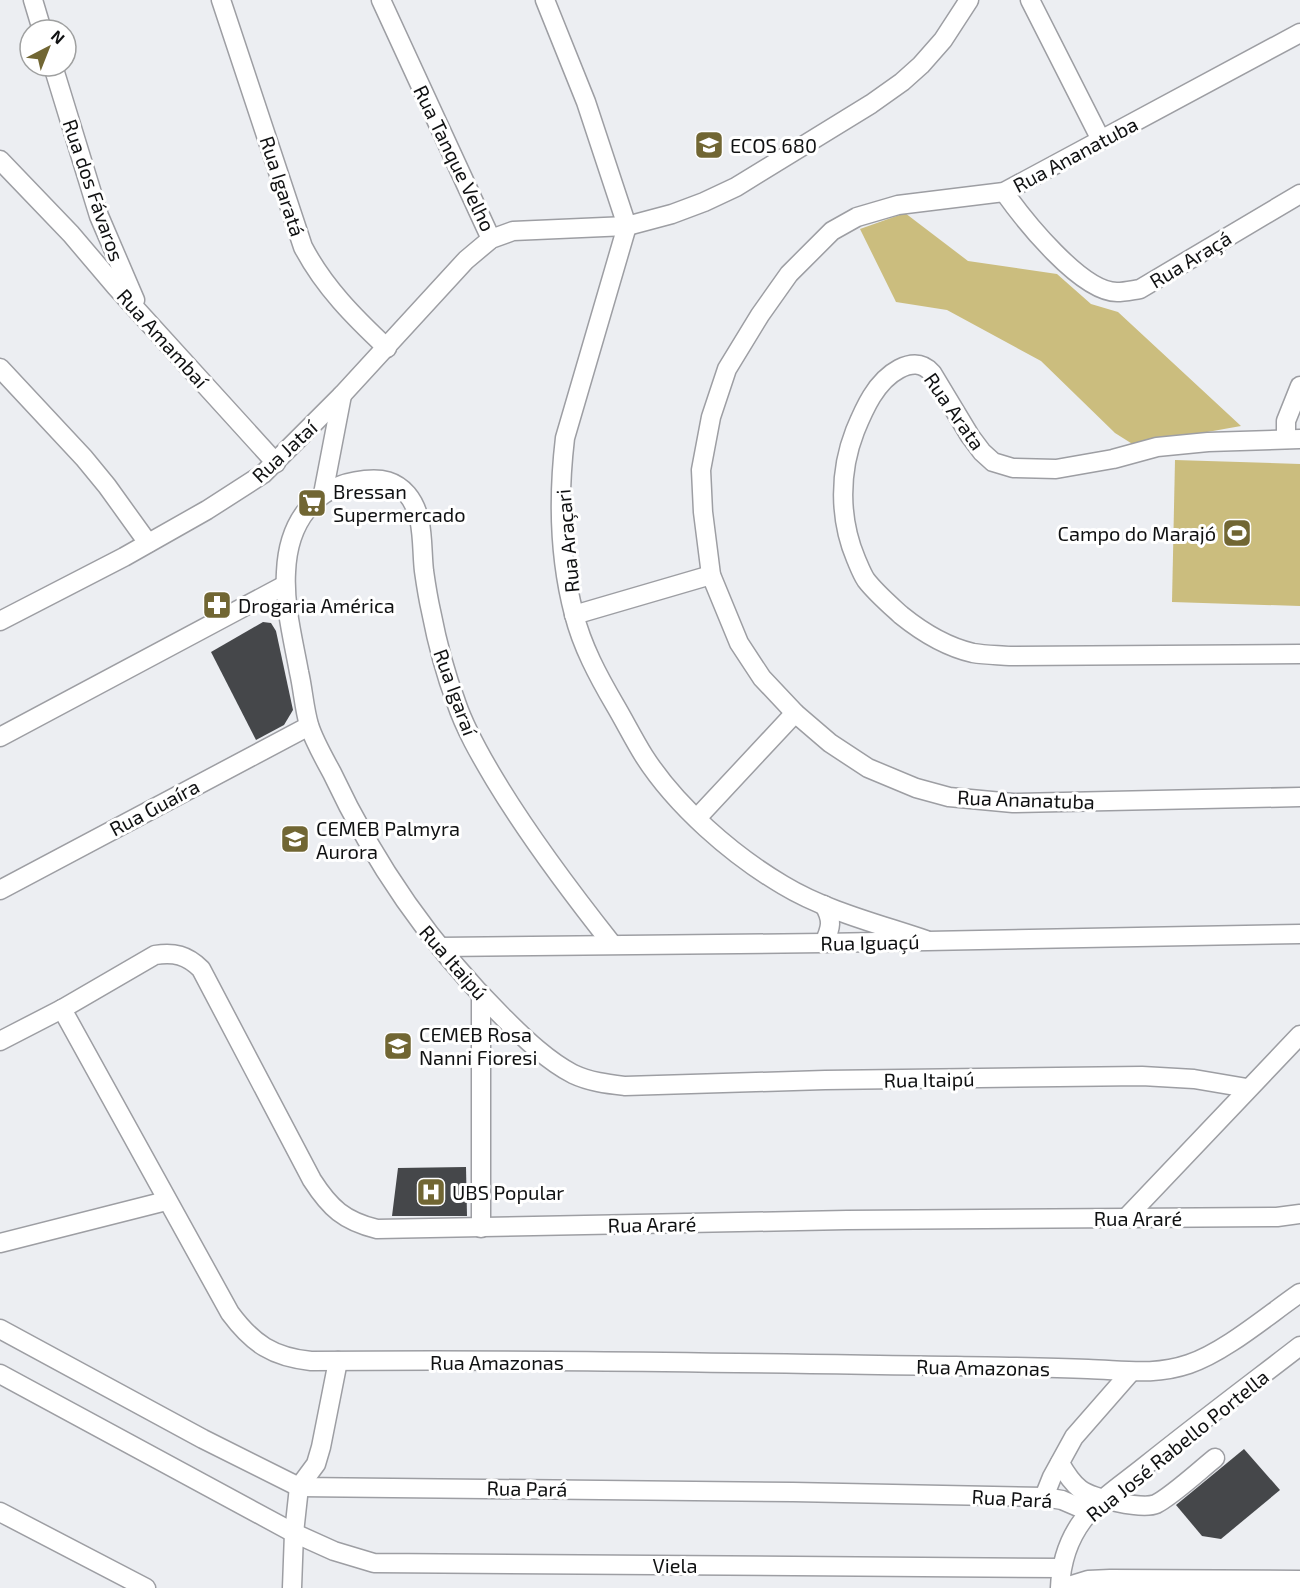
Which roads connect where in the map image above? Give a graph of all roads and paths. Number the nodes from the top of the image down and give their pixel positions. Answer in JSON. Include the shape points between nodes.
{"nodes":[{"id":1,"x":33,"y":0,"type":"edge"},
{"id":2,"x":221,"y":0,"type":"edge"},
{"id":3,"x":381,"y":0,"type":"edge"},
{"id":4,"x":545,"y":0,"type":"edge"},
{"id":5,"x":969,"y":0,"type":"edge"},
{"id":6,"x":1035,"y":2,"type":"edge"},
{"id":7,"x":38,"y":18,"type":"edge"},
{"id":8,"x":1300,"y":33,"type":"edge"},
{"id":9,"x":57,"y":78,"type":"edge"},
{"id":10,"x":1101,"y":140,"type":"junction"},
{"id":11,"x":0,"y":160,"type":"edge"},
{"id":12,"x":1004,"y":192,"type":"junction"},
{"id":13,"x":1300,"y":194,"type":"edge"},
{"id":14,"x":99,"y":216,"type":"junction"},
{"id":15,"x":627,"y":226,"type":"junction"},
{"id":16,"x":71,"y":234,"type":"junction"},
{"id":17,"x":491,"y":239,"type":"junction"},
{"id":18,"x":141,"y":313,"type":"junction"},
{"id":19,"x":387,"y":348,"type":"junction"},
{"id":20,"x":0,"y":368,"type":"edge"},
{"id":21,"x":1300,"y":386,"type":"edge"},
{"id":22,"x":342,"y":395,"type":"junction"},
{"id":23,"x":1293,"y":439,"type":"edge"},
{"id":24,"x":276,"y":463,"type":"junction"},
{"id":25,"x":323,"y":494,"type":"junction"},
{"id":26,"x":148,"y":543,"type":"junction"},
{"id":27,"x":711,"y":574,"type":"junction"},
{"id":28,"x":285,"y":585,"type":"junction"},
{"id":29,"x":574,"y":615,"type":"junction"},
{"id":30,"x":0,"y":621,"type":"edge"},
{"id":31,"x":1300,"y":654,"type":"edge"},
{"id":32,"x":795,"y":713,"type":"junction"},
{"id":33,"x":309,"y":726,"type":"junction"},
{"id":34,"x":0,"y":737,"type":"edge"},
{"id":35,"x":1300,"y":797,"type":"edge"},
{"id":36,"x":697,"y":819,"type":"junction"},
{"id":37,"x":0,"y":890,"type":"edge"},
{"id":38,"x":824,"y":905,"type":"junction"},
{"id":39,"x":1300,"y":934,"type":"edge"},
{"id":40,"x":926,"y":940,"type":"junction"},
{"id":41,"x":824,"y":943,"type":"junction"},
{"id":42,"x":612,"y":944,"type":"junction"},
{"id":43,"x":440,"y":947,"type":"junction"},
{"id":44,"x":481,"y":995,"type":"junction"},
{"id":45,"x":62,"y":1009,"type":"junction"},
{"id":46,"x":1300,"y":1035,"type":"edge"},
{"id":47,"x":0,"y":1041,"type":"edge"},
{"id":48,"x":1247,"y":1088,"type":"junction"},
{"id":49,"x":166,"y":1201,"type":"junction"},
{"id":50,"x":1300,"y":1214,"type":"edge"},
{"id":51,"x":1126,"y":1218,"type":"junction"},
{"id":52,"x":481,"y":1228,"type":"junction"},
{"id":53,"x":0,"y":1242,"type":"edge"},
{"id":54,"x":1300,"y":1293,"type":"edge"},
{"id":55,"x":0,"y":1329,"type":"edge"},
{"id":56,"x":1300,"y":1346,"type":"edge"},
{"id":57,"x":338,"y":1361,"type":"junction"},
{"id":58,"x":1130,"y":1373,"type":"junction"},
{"id":59,"x":0,"y":1374,"type":"edge"},
{"id":60,"x":1215,"y":1458,"type":"dead end"},
{"id":61,"x":1060,"y":1463,"type":"junction"},
{"id":62,"x":299,"y":1487,"type":"junction"},
{"id":63,"x":1044,"y":1497,"type":"junction"},
{"id":64,"x":1105,"y":1498,"type":"junction"},
{"id":65,"x":0,"y":1512,"type":"edge"},
{"id":66,"x":1090,"y":1512,"type":"junction"},
{"id":67,"x":294,"y":1533,"type":"junction"},
{"id":68,"x":1061,"y":1568,"type":"junction"},
{"id":69,"x":1300,"y":1580,"type":"edge"},
{"id":70,"x":146,"y":1588,"type":"edge"},
{"id":71,"x":292,"y":1588,"type":"edge"},
{"id":72,"x":1061,"y":1588,"type":"edge"}],
"edges":[{"from":1,"to":7,"type":"street"},
{"from":2,"to":19,"type":"street","name":"Rua Igaratá","via":[[303,247],[348,311]]},
{"from":3,"to":17,"type":"street","name":"Rua Tanque Velho"},
{"from":4,"to":15,"type":"street","via":[[586,102]]},
{"from":5,"to":15,"type":"street","name":"Rua Tanque Velho","via":[[921,65],[871,105],[736,187],[672,214]]},
{"from":6,"to":10,"type":"street"},
{"from":8,"to":10,"type":"street","name":"Rua Ananatuba"},
{"from":9,"to":14,"type":"street","name":"Rua dos Fávaros"},
{"from":10,"to":12,"type":"street","name":"Rua Ananatuba"},
{"from":11,"to":16,"type":"street","name":"Rua Amambaí"},
{"from":12,"to":13,"type":"street","name":"Rua Araçá","via":[[1021,216],[1081,278],[1116,292],[1140,289]]},
{"from":12,"to":27,"type":"street","name":"Rua Ananatuba","via":[[898,205],[857,216],[832,231],[789,274],[727,369],[711,417],[701,470]]},
{"from":14,"to":16,"type":"street","via":[[88,227]]},
{"from":14,"to":18,"type":"street","name":"Rua dos Fávaros"},
{"from":15,"to":17,"type":"street","name":"Rua Tanque Velho","via":[[513,231]]},
{"from":15,"to":29,"type":"street","name":"Rua Araçari","via":[[565,438],[561,523]]},
{"from":16,"to":18,"type":"street","name":"Rua Amambaí"},
{"from":17,"to":19,"type":"street","name":"Rua Jataí","via":[[466,260]]},
{"from":18,"to":24,"type":"street","name":"Rua Amambaí"},
{"from":19,"to":22,"type":"street","name":"Rua Jataí"},
{"from":20,"to":26,"type":"street","via":[[84,458]]},
{"from":21,"to":23,"type":"street","via":[[1286,421]]},
{"from":22,"to":24,"type":"street","name":"Rua Jataí"},
{"from":22,"to":25,"type":"street"},
{"from":23,"to":31,"type":"street","name":"Rua Arata","via":[[1157,447],[1056,469],[1003,466],[993,462],[970,436],[932,373],[921,365],[907,366],[886,377],[861,414],[848,449],[843,510],[849,543],[865,578],[887,603],[917,628],[973,652],[1010,656]]},
{"from":24,"to":26,"type":"street","name":"Rua Jataí","via":[[216,505]]},
{"from":25,"to":28,"type":"street","name":"Rua Itaipú","via":[[299,520],[291,539]]},
{"from":25,"to":42,"type":"street","name":"Rua Igaraí","via":[[341,484],[376,479],[388,480],[410,497],[421,529],[431,614],[456,705],[479,754],[516,816]]},
{"from":26,"to":30,"type":"street","name":"Rua Jataí"},
{"from":27,"to":29,"type":"street"},
{"from":27,"to":32,"type":"street","name":"Rua Ananatuba","via":[[739,643],[762,678]]},
{"from":28,"to":33,"type":"street","name":"Rua Itaipú"},
{"from":28,"to":34,"type":"street"},
{"from":29,"to":36,"type":"street","name":"Rua Araçari","via":[[604,686],[645,758]]},
{"from":32,"to":35,"type":"street","name":"Rua Ananatuba","via":[[868,768],[949,797],[1013,803]]},
{"from":32,"to":36,"type":"street"},
{"from":33,"to":37,"type":"street","name":"Rua Guaíra"},
{"from":33,"to":43,"type":"street","name":"Rua Itaipú","via":[[371,848]]},
{"from":36,"to":38,"type":"street","name":"Rua Araçari","via":[[783,886]]},
{"from":38,"to":40,"type":"street","name":"Rua Araçari"},
{"from":38,"to":41,"type":"street","via":[[831,921]]},
{"from":39,"to":40,"type":"street","name":"Rua Iguaçú"},
{"from":40,"to":41,"type":"street","name":"Rua Iguaçú"},
{"from":41,"to":42,"type":"street","name":"Rua Iguaçú"},
{"from":42,"to":43,"type":"street","name":"Rua Iguaçú"},
{"from":43,"to":44,"type":"street","name":"Rua Itaipú"},
{"from":44,"to":48,"type":"street","name":"Rua Itaipú","via":[[553,1060],[573,1074],[597,1083],[625,1086],[1142,1076]]},
{"from":44,"to":52,"type":"street"},
{"from":45,"to":47,"type":"street"},
{"from":45,"to":49,"type":"street","name":"Rua Amazonas"},
{"from":45,"to":52,"type":"street","name":"Rua Araré","via":[[155,955],[182,955],[201,969],[312,1180],[342,1215],[377,1228]]},
{"from":46,"to":48,"type":"street"},
{"from":48,"to":51,"type":"street"},
{"from":49,"to":53,"type":"street"},
{"from":49,"to":57,"type":"street","name":"Rua Amazonas","via":[[244,1332],[266,1349],[290,1359]]},
{"from":50,"to":51,"type":"street","name":"Rua Araré"},
{"from":51,"to":52,"type":"street","name":"Rua Araré"},
{"from":54,"to":58,"type":"street","name":"Rua Amazonas","via":[[1214,1353],[1188,1364]]},
{"from":55,"to":62,"type":"street","name":"Rua Pará"},
{"from":56,"to":64,"type":"street","name":"Rua José Rabello Portella"},
{"from":57,"to":58,"type":"street","name":"Rua Amazonas","via":[[1024,1367]]},
{"from":57,"to":62,"type":"street","via":[[316,1464]]},
{"from":58,"to":61,"type":"street","via":[[1074,1437]]},
{"from":59,"to":67,"type":"street","name":"Viela"},
{"from":60,"to":64,"type":"street","via":[[1154,1504],[1139,1506]]},
{"from":61,"to":63,"type":"street"},
{"from":61,"to":64,"type":"street","via":[[1080,1489]]},
{"from":62,"to":63,"type":"street","name":"Rua Pará"},
{"from":62,"to":67,"type":"street"},
{"from":63,"to":66,"type":"street","name":"Rua Pará"},
{"from":64,"to":66,"type":"street","name":"Rua José Rabello Portella"},
{"from":65,"to":70,"type":"street"},
{"from":66,"to":68,"type":"street","name":"Rua José Rabello Portella","via":[[1073,1536]]},
{"from":67,"to":68,"type":"street","name":"Viela","via":[[374,1563]]},
{"from":67,"to":71,"type":"street"},
{"from":68,"to":72,"type":"street","name":"Rua José Rabello Portella"},
{"from":69,"to":72,"type":"street","via":[[1099,1579]]}]}
